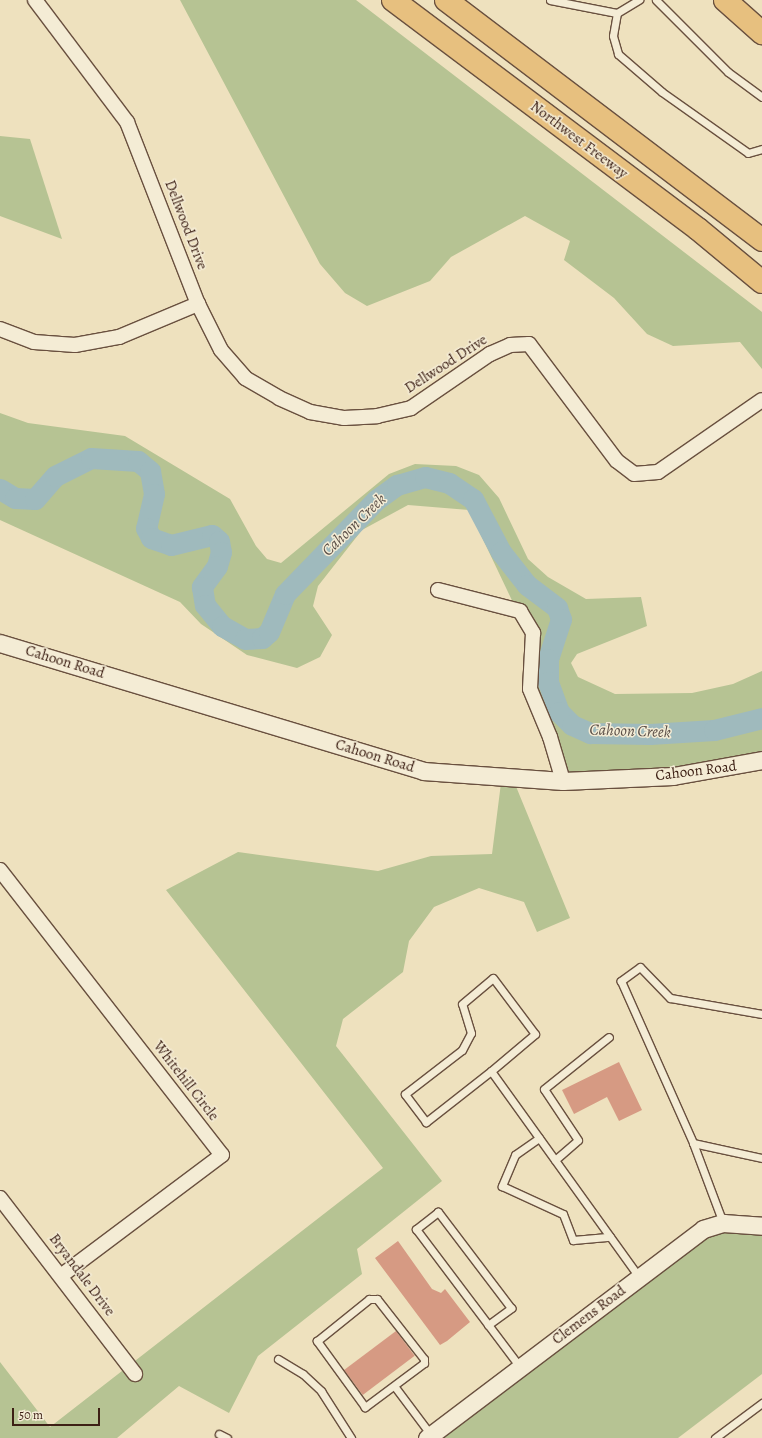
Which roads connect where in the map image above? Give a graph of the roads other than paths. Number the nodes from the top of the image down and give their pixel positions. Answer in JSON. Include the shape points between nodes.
{"nodes":[{"id":1,"x":35,"y":0,"type":"edge"},
{"id":2,"x":393,"y":0,"type":"edge"},
{"id":3,"x":446,"y":0,"type":"edge"},
{"id":4,"x":550,"y":0,"type":"edge"},
{"id":5,"x":639,"y":0,"type":"edge"},
{"id":6,"x":656,"y":0,"type":"edge"},
{"id":7,"x":725,"y":0,"type":"edge"},
{"id":8,"x":617,"y":13,"type":"junction"},
{"id":9,"x":762,"y":33,"type":"edge"},
{"id":10,"x":762,"y":97,"type":"edge"},
{"id":11,"x":762,"y":149,"type":"edge"},
{"id":12,"x":762,"y":240,"type":"edge"},
{"id":13,"x":762,"y":282,"type":"edge"},
{"id":14,"x":198,"y":304,"type":"junction"},
{"id":15,"x":0,"y":329,"type":"edge"},
{"id":16,"x":762,"y":400,"type":"edge"},
{"id":17,"x":438,"y":590,"type":"dead end"},
{"id":18,"x":0,"y":643,"type":"edge"},
{"id":19,"x":762,"y":760,"type":"edge"},
{"id":20,"x":563,"y":781,"type":"junction"},
{"id":21,"x":0,"y":870,"type":"edge"},
{"id":22,"x":762,"y":1014,"type":"edge"},
{"id":23,"x":609,"y":1038,"type":"dead end"},
{"id":24,"x":491,"y":1071,"type":"junction"},
{"id":25,"x":539,"y":1138,"type":"junction"},
{"id":26,"x":694,"y":1143,"type":"junction"},
{"id":27,"x":762,"y":1158,"type":"edge"},
{"id":28,"x":555,"y":1160,"type":"junction"},
{"id":29,"x":0,"y":1198,"type":"edge"},
{"id":30,"x":723,"y":1223,"type":"junction"},
{"id":31,"x":762,"y":1226,"type":"edge"},
{"id":32,"x":610,"y":1237,"type":"junction"},
{"id":33,"x":61,"y":1276,"type":"junction"},
{"id":34,"x":640,"y":1277,"type":"junction"},
{"id":35,"x":488,"y":1325,"type":"junction"},
{"id":36,"x":278,"y":1359,"type":"dead end"},
{"id":37,"x":521,"y":1367,"type":"junction"},
{"id":38,"x":135,"y":1374,"type":"dead end"},
{"id":39,"x":395,"y":1387,"type":"junction"},
{"id":40,"x":762,"y":1403,"type":"edge"},
{"id":41,"x":219,"y":1434,"type":"dead end"},
{"id":42,"x":429,"y":1436,"type":"edge"},
{"id":43,"x":226,"y":1438,"type":"edge"},
{"id":44,"x":351,"y":1438,"type":"edge"},
{"id":45,"x":715,"y":1438,"type":"edge"}],
"edges":[{"from":1,"to":14,"type":"street","name":"Dellwood Drive","via":[[127,122]]},
{"from":2,"to":13,"type":"main road","name":"Northwest Freeway","via":[[698,229]]},
{"from":3,"to":12,"type":"main road"},
{"from":4,"to":8,"type":"lane"},
{"from":5,"to":8,"type":"lane"},
{"from":6,"to":10,"type":"lane","via":[[728,72]]},
{"from":7,"to":9,"type":"main road"},
{"from":8,"to":11,"type":"lane","via":[[613,36],[618,54],[662,92],[748,153]]},
{"from":14,"to":15,"type":"street","via":[[119,337],[75,345],[34,342]]},
{"from":14,"to":16,"type":"street","name":"Dellwood Drive","via":[[221,350],[245,378],[310,412],[344,418],[377,416],[411,408],[490,354],[510,345],[529,344],[617,461],[634,474],[658,472]]},
{"from":17,"to":20,"type":"street","via":[[520,611],[533,632],[530,689],[550,737]]},
{"from":18,"to":20,"type":"street","name":"Cahoon Road","via":[[423,771]]},
{"from":19,"to":20,"type":"street","name":"Cahoon Road","via":[[673,776]]},
{"from":21,"to":33,"type":"street","name":"Whitehill Circle","via":[[222,1155]]},
{"from":22,"to":26,"type":"lane","via":[[670,998],[640,967],[624,976],[622,987]]},
{"from":23,"to":28,"type":"lane","via":[[544,1089],[578,1140]]},
{"from":24,"to":24,"type":"lane","via":[[535,1034],[493,978],[462,1004],[471,1033],[462,1050],[405,1094],[426,1122]]},
{"from":24,"to":25,"type":"lane"},
{"from":25,"to":28,"type":"lane"},
{"from":25,"to":32,"type":"lane","via":[[515,1155],[502,1186],[563,1214],[573,1240]]},
{"from":26,"to":27,"type":"lane"},
{"from":26,"to":30,"type":"lane"},
{"from":28,"to":32,"type":"lane"},
{"from":29,"to":33,"type":"street","name":"Bryandale Drive"},
{"from":30,"to":31,"type":"street","name":"Clemens Road"},
{"from":30,"to":34,"type":"street","name":"Clemens Road","via":[[704,1229]]},
{"from":32,"to":34,"type":"lane"},
{"from":33,"to":38,"type":"street","name":"Bryandale Drive"},
{"from":34,"to":37,"type":"street","name":"Clemens Road"},
{"from":35,"to":35,"type":"lane","via":[[416,1229],[438,1212],[511,1308]]},
{"from":35,"to":37,"type":"lane"},
{"from":36,"to":44,"type":"lane","via":[[303,1374],[321,1391]]},
{"from":37,"to":42,"type":"street","name":"Clemens Road"},
{"from":39,"to":39,"type":"lane","via":[[421,1367],[424,1359],[377,1299],[369,1298],[318,1338],[318,1346],[365,1407]]},
{"from":39,"to":42,"type":"lane"},
{"from":40,"to":45,"type":"lane"},
{"from":41,"to":43,"type":"lane"}]}
